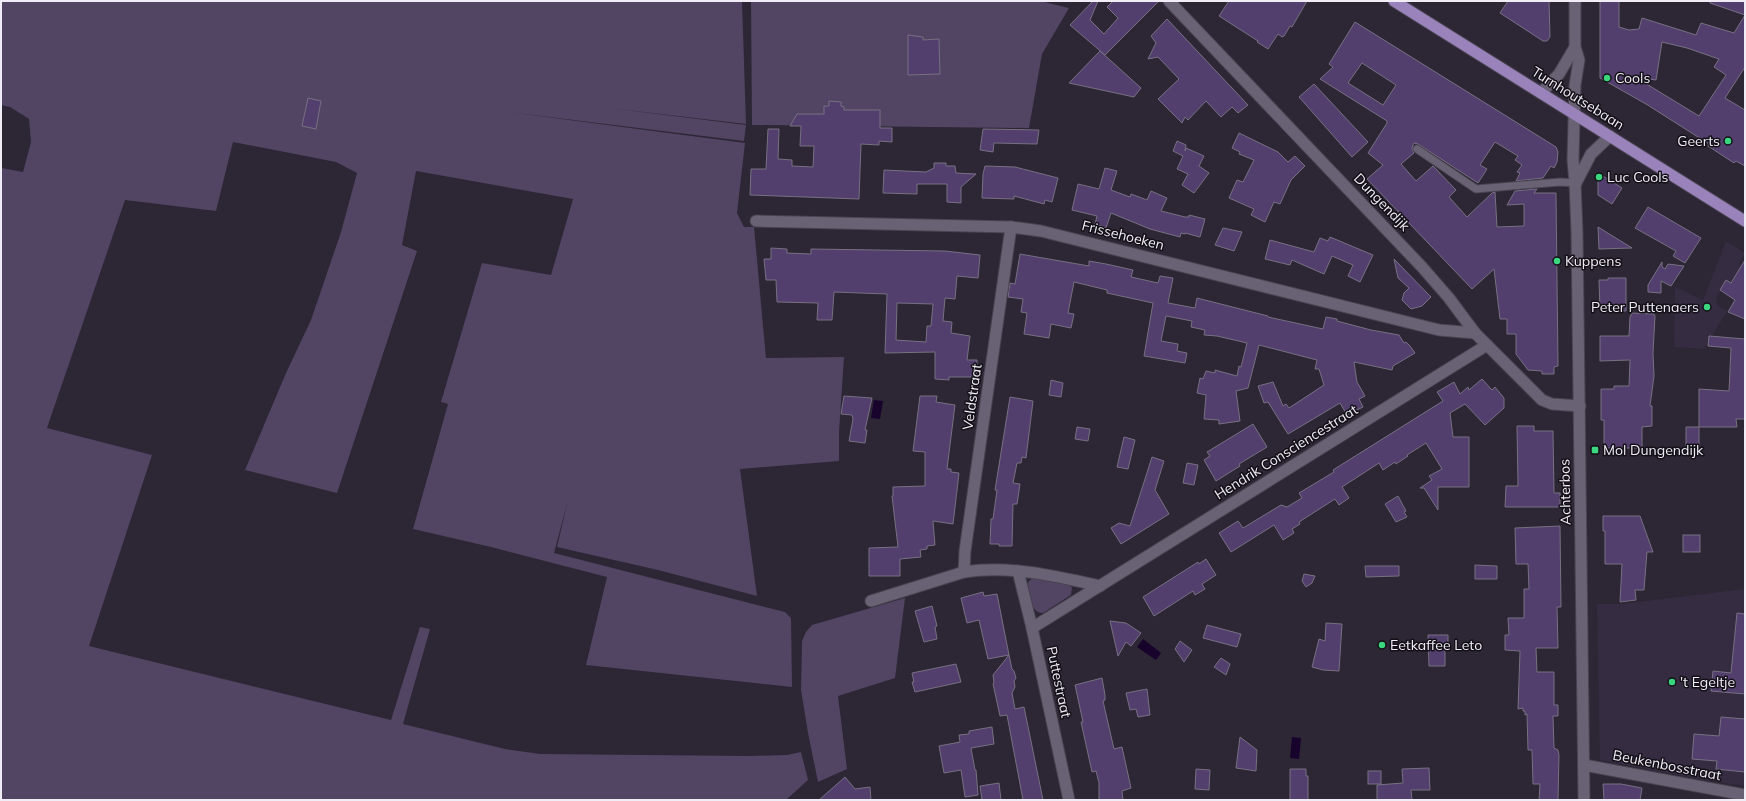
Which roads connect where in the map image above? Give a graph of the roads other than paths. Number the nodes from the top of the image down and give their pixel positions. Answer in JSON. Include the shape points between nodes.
{"nodes":[{"id":1,"x":1169,"y":1,"type":"edge"},
{"id":2,"x":1394,"y":1,"type":"edge"},
{"id":3,"x":1575,"y":1,"type":"edge"},
{"id":4,"x":1576,"y":47,"type":"junction"},
{"id":5,"x":1541,"y":93,"type":"junction"},
{"id":6,"x":1575,"y":115,"type":"junction"},
{"id":7,"x":1610,"y":136,"type":"junction"},
{"id":8,"x":1417,"y":149,"type":"dead end"},
{"id":9,"x":1576,"y":183,"type":"junction"},
{"id":10,"x":756,"y":221,"type":"dead end"},
{"id":11,"x":1745,"y":221,"type":"edge"},
{"id":12,"x":1011,"y":227,"type":"junction"},
{"id":13,"x":1475,"y":333,"type":"junction"},
{"id":14,"x":1487,"y":345,"type":"junction"},
{"id":15,"x":1580,"y":406,"type":"junction"},
{"id":16,"x":1018,"y":571,"type":"junction"},
{"id":17,"x":964,"y":572,"type":"junction"},
{"id":18,"x":1100,"y":586,"type":"junction"},
{"id":19,"x":871,"y":601,"type":"dead end"},
{"id":20,"x":1032,"y":628,"type":"junction"},
{"id":21,"x":1584,"y":765,"type":"junction"},
{"id":22,"x":1745,"y":795,"type":"edge"},
{"id":23,"x":1069,"y":800,"type":"edge"},
{"id":24,"x":1584,"y":800,"type":"edge"}],
"edges":[{"from":1,"to":13,"type":"street","name":"Dungendijk","via":[[1422,267]]},
{"from":2,"to":5,"type":"main road","name":"Turnhoutsebaan"},
{"from":3,"to":4,"type":"street","name":"Achterbos"},
{"from":4,"to":5,"type":"street"},
{"from":4,"to":6,"type":"street","name":"Achterbos","via":[[1578,60]]},
{"from":5,"to":6,"type":"main road","name":"Turnhoutsebaan"},
{"from":6,"to":7,"type":"main road","name":"Turnhoutsebaan"},
{"from":6,"to":9,"type":"street","name":"Achterbos","via":[[1573,160]]},
{"from":7,"to":9,"type":"street","name":"Achterbos","via":[[1591,154]]},
{"from":7,"to":11,"type":"main road","name":"Turnhoutsebaan"},
{"from":8,"to":9,"type":"lane","via":[[1476,190],[1560,182]]},
{"from":9,"to":15,"type":"street","name":"Achterbos"},
{"from":10,"to":12,"type":"street","name":"Frissehoeken"},
{"from":12,"to":13,"type":"street","name":"Frissehoeken","via":[[1066,236],[1439,330]]},
{"from":12,"to":17,"type":"street","name":"Veldstraat"},
{"from":13,"to":14,"type":"street","name":"Dungendijk"},
{"from":14,"to":15,"type":"street","name":"Dungendijk","via":[[1542,400],[1564,406]]},
{"from":14,"to":18,"type":"street","name":"Hendrik Consciencestraat"},
{"from":15,"to":21,"type":"street","name":"Achterbos"},
{"from":16,"to":17,"type":"street"},
{"from":16,"to":18,"type":"street"},
{"from":16,"to":20,"type":"street","name":"Puttestraat"},
{"from":17,"to":19,"type":"street"},
{"from":18,"to":20,"type":"street","name":"Hendrik Consciencestraat"},
{"from":20,"to":23,"type":"street","name":"Puttestraat"},
{"from":21,"to":22,"type":"street","name":"Beukenbosstraat"},
{"from":21,"to":24,"type":"street","name":"Achterbos"}]}
